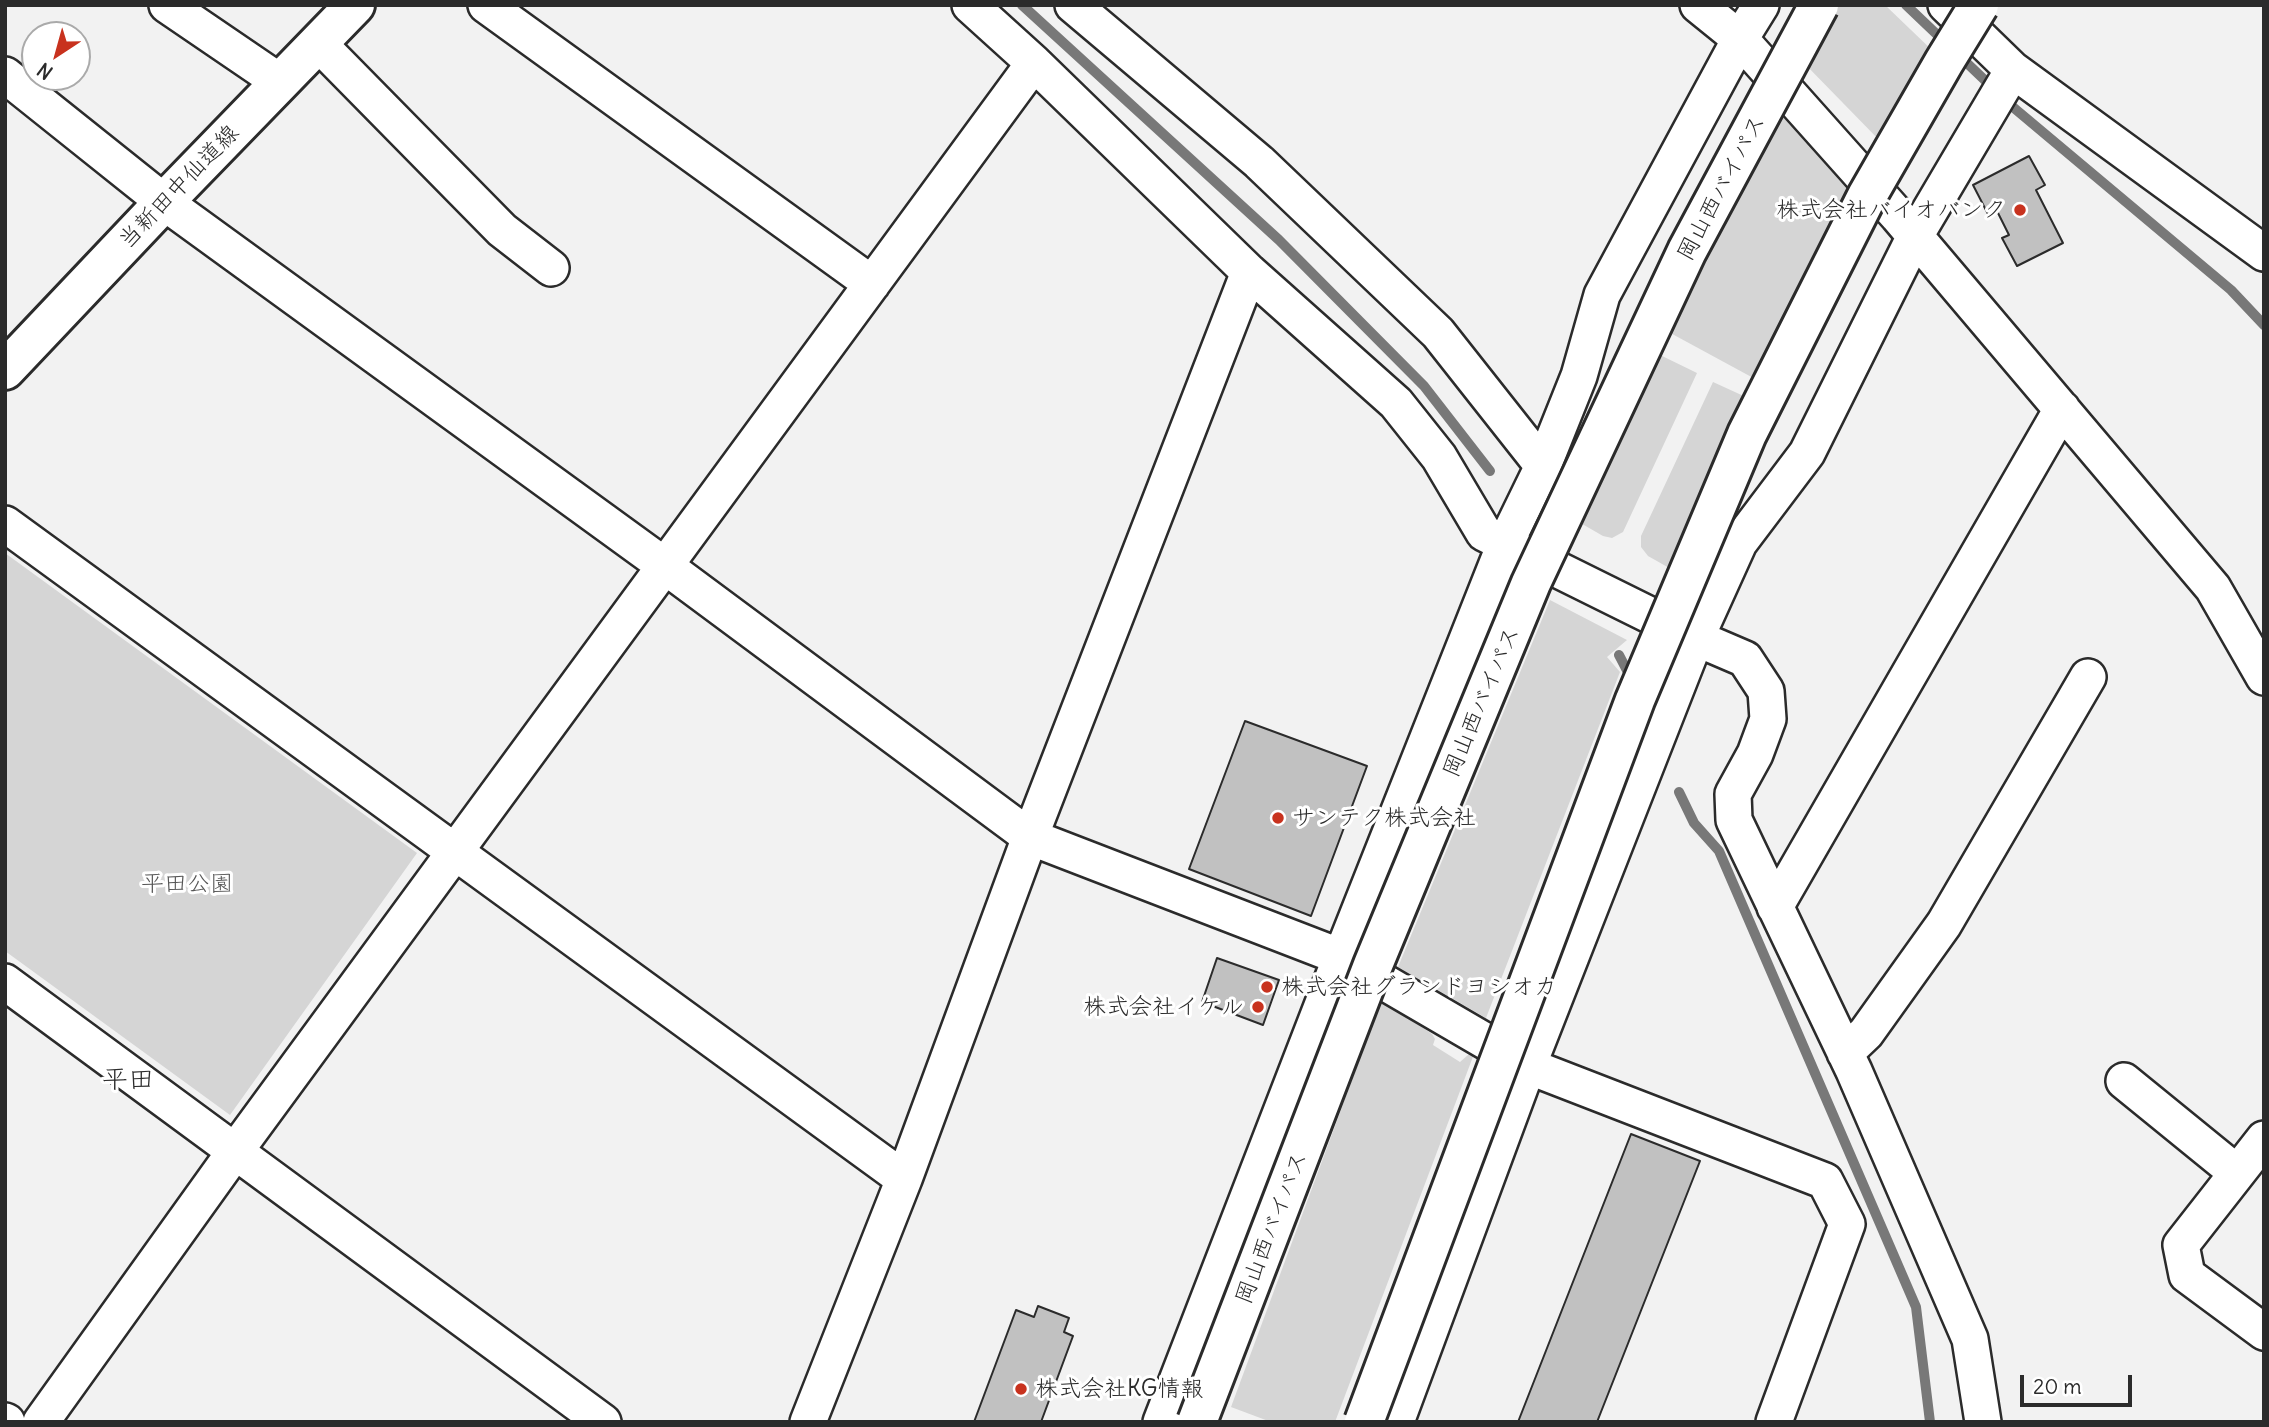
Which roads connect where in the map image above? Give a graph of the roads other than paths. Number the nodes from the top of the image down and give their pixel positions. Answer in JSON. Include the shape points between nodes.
{"nodes":[{"id":1,"x":167,"y":5,"type":"edge"},
{"id":2,"x":355,"y":5,"type":"edge"},
{"id":3,"x":486,"y":5,"type":"edge"},
{"id":4,"x":970,"y":5,"type":"edge"},
{"id":5,"x":1073,"y":5,"type":"edge"},
{"id":6,"x":1698,"y":5,"type":"edge"},
{"id":7,"x":1762,"y":5,"type":"edge"},
{"id":8,"x":1819,"y":5,"type":"edge"},
{"id":9,"x":1946,"y":5,"type":"edge"},
{"id":10,"x":1979,"y":5,"type":"edge"},
{"id":11,"x":1740,"y":39,"type":"junction"},
{"id":12,"x":318,"y":43,"type":"junction"},
{"id":13,"x":1034,"y":63,"type":"junction"},
{"id":14,"x":5,"y":75,"type":"edge"},
{"id":15,"x":279,"y":82,"type":"junction"},
{"id":16,"x":2003,"y":86,"type":"junction"},
{"id":17,"x":163,"y":202,"type":"junction"},
{"id":18,"x":1915,"y":236,"type":"junction"},
{"id":19,"x":2264,"y":253,"type":"edge"},
{"id":20,"x":551,"y":268,"type":"dead end"},
{"id":21,"x":1248,"y":272,"type":"junction"},
{"id":22,"x":872,"y":284,"type":"junction"},
{"id":23,"x":5,"y":370,"type":"edge"},
{"id":24,"x":2063,"y":409,"type":"junction"},
{"id":25,"x":1543,"y":466,"type":"junction"},
{"id":26,"x":5,"y":524,"type":"edge"},
{"id":27,"x":1504,"y":544,"type":"junction"},
{"id":28,"x":665,"y":566,"type":"junction"},
{"id":29,"x":1696,"y":638,"type":"junction"},
{"id":30,"x":2088,"y":677,"type":"dead end"},
{"id":31,"x":2264,"y":677,"type":"edge"},
{"id":32,"x":1030,"y":837,"type":"junction"},
{"id":33,"x":456,"y":851,"type":"junction"},
{"id":34,"x":1775,"y":907,"type":"junction"},
{"id":35,"x":1341,"y":957,"type":"junction"},
{"id":36,"x":5,"y":982,"type":"edge"},
{"id":37,"x":1845,"y":1053,"type":"junction"},
{"id":38,"x":1528,"y":1066,"type":"junction"},
{"id":39,"x":2124,"y":1081,"type":"dead end"},
{"id":40,"x":2264,"y":1139,"type":"edge"},
{"id":41,"x":236,"y":1150,"type":"junction"},
{"id":42,"x":2237,"y":1173,"type":"junction"},
{"id":43,"x":904,"y":1178,"type":"junction"},
{"id":44,"x":2264,"y":1332,"type":"edge"},
{"id":45,"x":1175,"y":1416,"type":"edge"},
{"id":46,"x":41,"y":1422,"type":"edge"},
{"id":47,"x":603,"y":1422,"type":"edge"},
{"id":48,"x":808,"y":1422,"type":"edge"},
{"id":49,"x":1212,"y":1422,"type":"edge"},
{"id":50,"x":1364,"y":1422,"type":"edge"},
{"id":51,"x":1396,"y":1422,"type":"edge"},
{"id":52,"x":1774,"y":1422,"type":"edge"},
{"id":53,"x":1983,"y":1422,"type":"edge"}],
"edges":[{"from":1,"to":15,"type":"street"},
{"from":2,"to":12,"type":"main road","name":"当新田中仙道線"},
{"from":3,"to":22,"type":"street"},
{"from":4,"to":13,"type":"street"},
{"from":5,"to":25,"type":"street","via":[[1259,162],[1438,333]]},
{"from":6,"to":11,"type":"street"},
{"from":7,"to":11,"type":"street"},
{"from":8,"to":45,"type":"main road","name":"岡山西バイパス","bridge":true,"via":[[1687,251],[1531,583],[1373,965]]},
{"from":9,"to":16,"type":"street"},
{"from":10,"to":50,"type":"main road","bridge":true,"via":[[1867,196],[1747,434],[1635,700]]},
{"from":11,"to":18,"type":"street"},
{"from":11,"to":25,"type":"street","via":[[1602,295],[1579,376]]},
{"from":12,"to":15,"type":"main road","name":"当新田中仙道線"},
{"from":12,"to":20,"type":"street","via":[[502,230]]},
{"from":13,"to":21,"type":"street"},
{"from":13,"to":22,"type":"street"},
{"from":14,"to":17,"type":"street"},
{"from":15,"to":17,"type":"main road","name":"当新田中仙道線"},
{"from":16,"to":18,"type":"street"},
{"from":16,"to":19,"type":"street"},
{"from":17,"to":23,"type":"main road","name":"当新田中仙道線"},
{"from":17,"to":28,"type":"street"},
{"from":18,"to":24,"type":"street"},
{"from":18,"to":29,"type":"street","via":[[1807,453],[1739,543]]},
{"from":21,"to":27,"type":"street","via":[[1396,403],[1439,457],[1484,533]]},
{"from":21,"to":32,"type":"street"},
{"from":22,"to":28,"type":"street"},
{"from":24,"to":31,"type":"street","via":[[2213,588]]},
{"from":24,"to":34,"type":"street"},
{"from":25,"to":27,"type":"street"},
{"from":26,"to":33,"type":"street"},
{"from":27,"to":29,"type":"street"},
{"from":27,"to":35,"type":"street"},
{"from":28,"to":32,"type":"street"},
{"from":28,"to":33,"type":"street"},
{"from":29,"to":34,"type":"street","via":[[1745,659],[1766,691],[1768,719],[1733,794],[1734,820]]},
{"from":29,"to":38,"type":"street"},
{"from":30,"to":37,"type":"street","via":[[1944,924],[1866,1033]]},
{"from":32,"to":35,"type":"street"},
{"from":32,"to":43,"type":"street"},
{"from":33,"to":41,"type":"street"},
{"from":33,"to":43,"type":"street"},
{"from":34,"to":37,"type":"street"},
{"from":35,"to":38,"type":"street"},
{"from":35,"to":45,"type":"street"},
{"from":36,"to":41,"type":"street"},
{"from":37,"to":53,"type":"street","via":[[1970,1339]]},
{"from":38,"to":51,"type":"street"},
{"from":38,"to":52,"type":"street","via":[[1825,1181],[1847,1224]]},
{"from":39,"to":42,"type":"street"},
{"from":40,"to":42,"type":"street"},
{"from":41,"to":46,"type":"street"},
{"from":41,"to":47,"type":"street"},
{"from":42,"to":44,"type":"street","via":[[2181,1245],[2187,1275]]},
{"from":43,"to":48,"type":"street"},
{"from":45,"to":49,"type":"street"}]}
